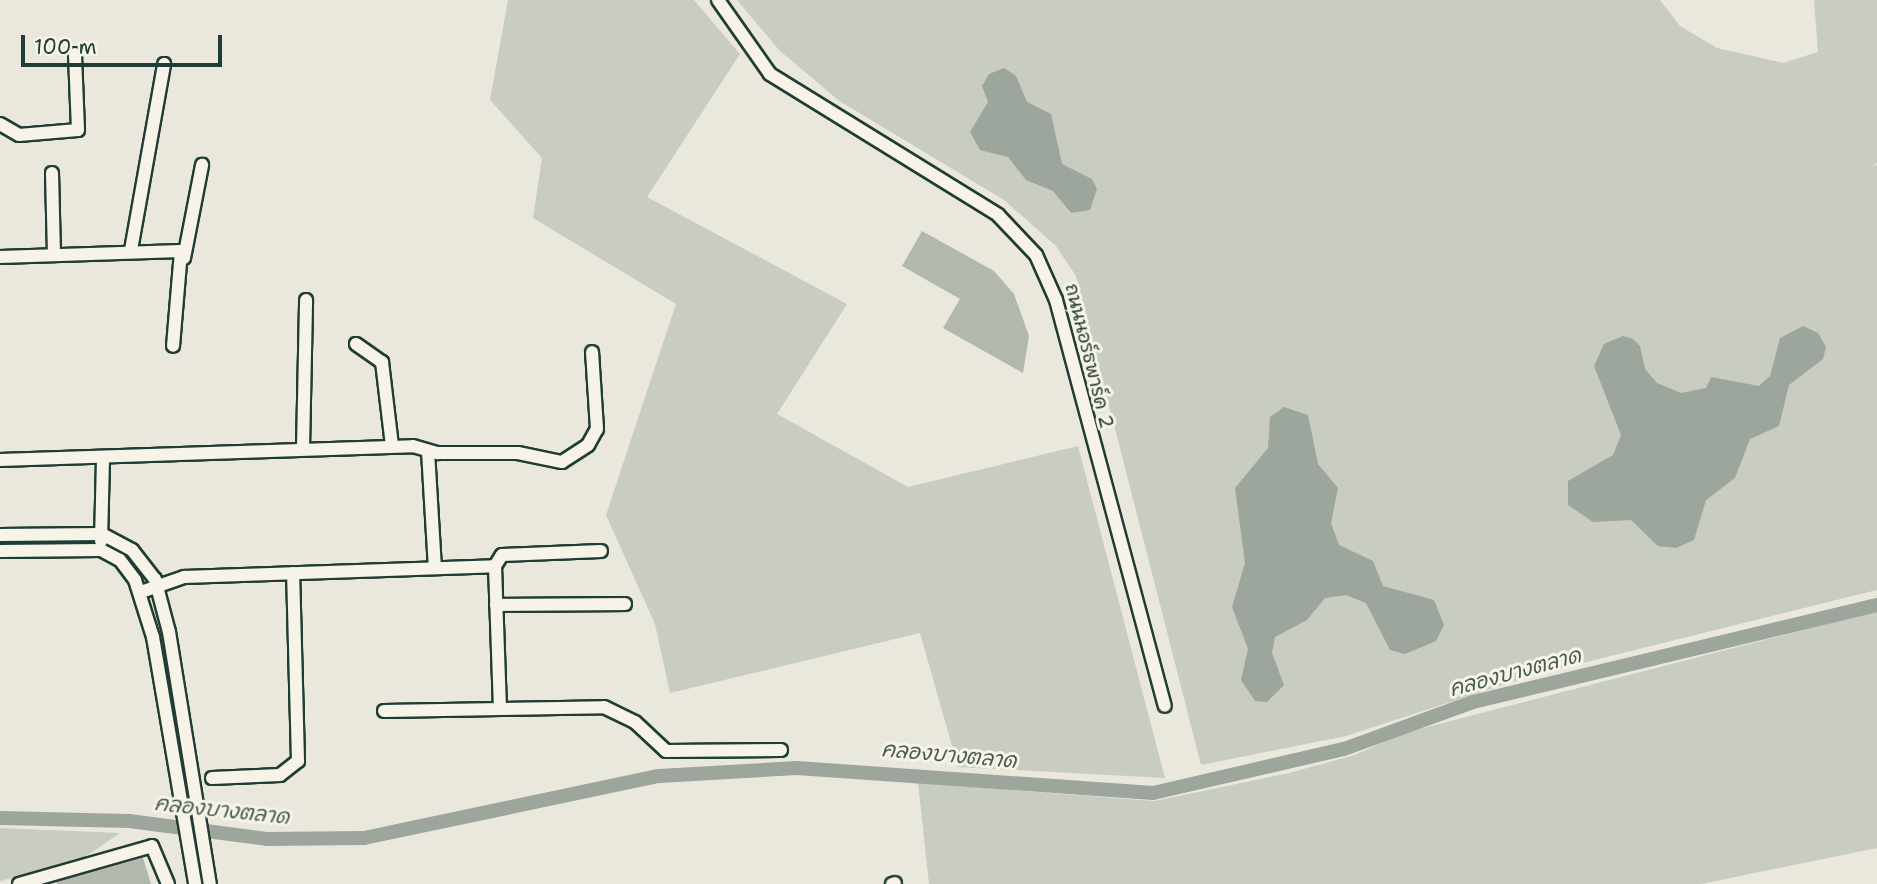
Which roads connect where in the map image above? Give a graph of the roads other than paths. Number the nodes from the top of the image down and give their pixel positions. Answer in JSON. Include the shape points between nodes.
{"nodes":[{"id":1,"x":718,"y":0,"type":"edge"},
{"id":2,"x":75,"y":54,"type":"dead end"},
{"id":3,"x":164,"y":64,"type":"dead end"},
{"id":4,"x":0,"y":124,"type":"edge"},
{"id":5,"x":202,"y":165,"type":"dead end"},
{"id":6,"x":52,"y":173,"type":"dead end"},
{"id":7,"x":131,"y":250,"type":"junction"},
{"id":8,"x":54,"y":255,"type":"junction"},
{"id":9,"x":0,"y":257,"type":"edge"},
{"id":10,"x":184,"y":258,"type":"junction"},
{"id":11,"x":306,"y":300,"type":"dead end"},
{"id":12,"x":356,"y":344,"type":"dead end"},
{"id":13,"x":173,"y":346,"type":"dead end"},
{"id":14,"x":592,"y":352,"type":"dead end"},
{"id":15,"x":392,"y":446,"type":"junction"},
{"id":16,"x":303,"y":448,"type":"junction"},
{"id":17,"x":428,"y":451,"type":"junction"},
{"id":18,"x":103,"y":458,"type":"junction"},
{"id":19,"x":0,"y":460,"type":"edge"},
{"id":20,"x":102,"y":534,"type":"junction"},
{"id":21,"x":0,"y":535,"type":"edge"},
{"id":22,"x":101,"y":550,"type":"junction"},
{"id":23,"x":0,"y":551,"type":"edge"},
{"id":24,"x":601,"y":551,"type":"dead end"},
{"id":25,"x":495,"y":566,"type":"junction"},
{"id":26,"x":435,"y":568,"type":"junction"},
{"id":27,"x":293,"y":573,"type":"junction"},
{"id":28,"x":157,"y":586,"type":"junction"},
{"id":29,"x":141,"y":592,"type":"junction"},
{"id":30,"x":625,"y":604,"type":"dead end"},
{"id":31,"x":496,"y":605,"type":"junction"},
{"id":32,"x":1165,"y":706,"type":"dead end"},
{"id":33,"x":500,"y":709,"type":"junction"},
{"id":34,"x":384,"y":711,"type":"dead end"},
{"id":35,"x":781,"y":750,"type":"dead end"},
{"id":36,"x":212,"y":778,"type":"dead end"},
{"id":37,"x":210,"y":880,"type":"edge"},
{"id":38,"x":195,"y":881,"type":"edge"},
{"id":39,"x":19,"y":884,"type":"edge"},
{"id":40,"x":168,"y":884,"type":"edge"}],
"edges":[{"from":1,"to":32,"type":"street","name":"ถนนนอร์ธพาร์ค 2","via":[[771,74],[998,215],[1036,255],[1056,300]]},
{"from":2,"to":4,"type":"street","via":[[78,130],[19,135]]},
{"from":3,"to":7,"type":"street"},
{"from":5,"to":10,"type":"street"},
{"from":6,"to":8,"type":"street"},
{"from":7,"to":8,"type":"street"},
{"from":7,"to":10,"type":"street","via":[[174,249]]},
{"from":8,"to":9,"type":"street"},
{"from":10,"to":13,"type":"street"},
{"from":11,"to":16,"type":"street"},
{"from":12,"to":15,"type":"street","via":[[382,362]]},
{"from":14,"to":17,"type":"street","via":[[597,429],[575,455],[551,461],[518,453]]},
{"from":15,"to":16,"type":"street"},
{"from":15,"to":17,"type":"street"},
{"from":16,"to":18,"type":"street"},
{"from":17,"to":26,"type":"street"},
{"from":18,"to":19,"type":"street"},
{"from":18,"to":20,"type":"street"},
{"from":20,"to":21,"type":"street"},
{"from":20,"to":22,"type":"street"},
{"from":20,"to":28,"type":"street","via":[[132,550]]},
{"from":22,"to":23,"type":"street"},
{"from":22,"to":29,"type":"street","via":[[120,560]]},
{"from":24,"to":25,"type":"street","via":[[502,555]]},
{"from":25,"to":26,"type":"street"},
{"from":25,"to":31,"type":"street"},
{"from":26,"to":27,"type":"street"},
{"from":27,"to":28,"type":"street","via":[[184,578]]},
{"from":27,"to":36,"type":"street","via":[[298,761],[280,775]]},
{"from":28,"to":29,"type":"street"},
{"from":28,"to":37,"type":"street"},
{"from":29,"to":38,"type":"street"},
{"from":30,"to":31,"type":"street"},
{"from":31,"to":33,"type":"street"},
{"from":33,"to":34,"type":"street"},
{"from":33,"to":35,"type":"street","via":[[604,707],[677,753]]},
{"from":39,"to":40,"type":"street","via":[[152,846]]}]}
